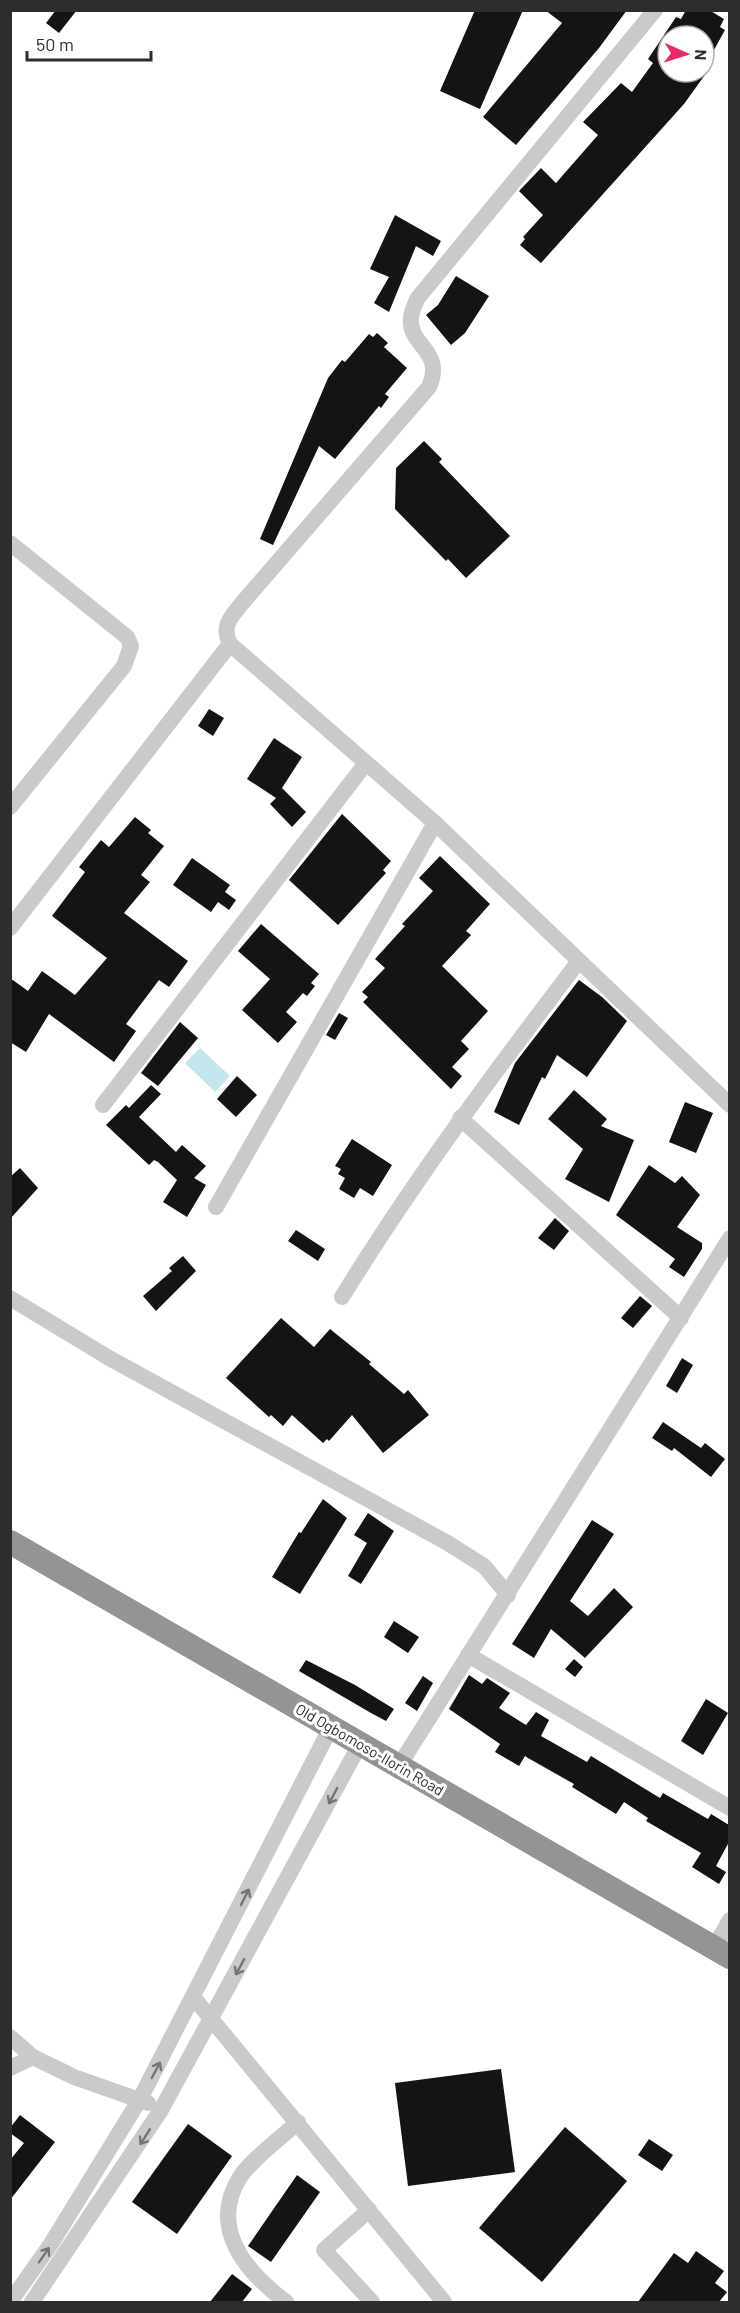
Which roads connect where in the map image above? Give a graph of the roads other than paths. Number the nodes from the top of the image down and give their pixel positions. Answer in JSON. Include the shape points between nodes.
{"nodes":[{"id":1,"x":655,"y":10,"type":"edge"},
{"id":2,"x":10,"y":543,"type":"edge"},
{"id":3,"x":230,"y":644,"type":"junction"},
{"id":4,"x":366,"y":763,"type":"junction"},
{"id":5,"x":10,"y":807,"type":"edge"},
{"id":6,"x":435,"y":823,"type":"junction"},
{"id":7,"x":10,"y":928,"type":"edge"},
{"id":8,"x":579,"y":961,"type":"junction"},
{"id":9,"x":103,"y":1105,"type":"dead end"},
{"id":10,"x":729,"y":1105,"type":"edge"},
{"id":11,"x":460,"y":1118,"type":"junction"},
{"id":12,"x":216,"y":1207,"type":"dead end"},
{"id":13,"x":729,"y":1238,"type":"edge"},
{"id":14,"x":342,"y":1297,"type":"dead end"},
{"id":15,"x":10,"y":1298,"type":"edge"},
{"id":16,"x":681,"y":1318,"type":"junction"},
{"id":17,"x":10,"y":1542,"type":"edge"},
{"id":18,"x":508,"y":1595,"type":"junction"},
{"id":19,"x":468,"y":1655,"type":"junction"},
{"id":20,"x":331,"y":1727,"type":"junction"},
{"id":21,"x":360,"y":1744,"type":"junction"},
{"id":22,"x":399,"y":1766,"type":"junction"},
{"id":23,"x":729,"y":1808,"type":"edge"},
{"id":24,"x":729,"y":1920,"type":"edge"},
{"id":25,"x":722,"y":1952,"type":"edge"},
{"id":26,"x":194,"y":1998,"type":"junction"},
{"id":27,"x":213,"y":2018,"type":"junction"},
{"id":28,"x":10,"y":2037,"type":"edge"},
{"id":29,"x":33,"y":2057,"type":"junction"},
{"id":30,"x":10,"y":2068,"type":"edge"},
{"id":31,"x":140,"y":2099,"type":"junction"},
{"id":32,"x":161,"y":2110,"type":"junction"},
{"id":33,"x":298,"y":2122,"type":"junction"},
{"id":34,"x":369,"y":2210,"type":"junction"},
{"id":35,"x":274,"y":2299,"type":"edge"},
{"id":36,"x":10,"y":2302,"type":"edge"},
{"id":37,"x":32,"y":2302,"type":"edge"},
{"id":38,"x":372,"y":2302,"type":"edge"},
{"id":39,"x":444,"y":2302,"type":"edge"}],
"edges":[{"from":1,"to":3,"type":"street","via":[[417,299],[411,317],[413,330],[432,360],[435,374],[429,387],[226,622]]},
{"from":2,"to":5,"type":"street","via":[[127,638],[131,646],[124,666]]},
{"from":3,"to":4,"type":"street"},
{"from":3,"to":7,"type":"street"},
{"from":4,"to":6,"type":"street"},
{"from":4,"to":9,"type":"street"},
{"from":6,"to":8,"type":"street"},
{"from":6,"to":12,"type":"street"},
{"from":8,"to":10,"type":"street"},
{"from":8,"to":11,"type":"street"},
{"from":11,"to":14,"type":"street","via":[[393,1214]]},
{"from":11,"to":16,"type":"street"},
{"from":13,"to":16,"type":"street"},
{"from":15,"to":18,"type":"street","via":[[119,1363],[446,1542],[484,1566]]},
{"from":16,"to":18,"type":"street"},
{"from":17,"to":20,"type":"highway","name":"Old Ogbomoso-Ilorin Road"},
{"from":18,"to":19,"type":"street"},
{"from":19,"to":22,"type":"street"},
{"from":19,"to":23,"type":"street"},
{"from":20,"to":21,"type":"highway","name":"Old Ogbomoso-Ilorin Road"},
{"from":26,"to":20,"type":"street","one_way":true},
{"from":21,"to":22,"type":"highway","name":"Old Ogbomoso-Ilorin Road"},
{"from":21,"to":27,"type":"street","one_way":true},
{"from":22,"to":25,"type":"highway","name":"Old Ogbomoso-Ilorin Road"},
{"from":24,"to":25,"type":"street"},
{"from":26,"to":27,"type":"street"},
{"from":31,"to":26,"type":"street","one_way":true},
{"from":27,"to":32,"type":"street"},
{"from":27,"to":33,"type":"street"},
{"from":28,"to":29,"type":"street"},
{"from":29,"to":30,"type":"street"},
{"from":29,"to":31,"type":"street","via":[[74,2077]]},
{"from":31,"to":32,"type":"street"},
{"from":36,"to":31,"type":"street","one_way":true,"via":[[51,2244]]},
{"from":32,"to":37,"type":"street","one_way":true},
{"from":33,"to":34,"type":"street"},
{"from":33,"to":35,"type":"street","via":[[241,2176],[230,2198],[228,2225],[232,2244]]},
{"from":34,"to":38,"type":"street","via":[[324,2250]]},
{"from":34,"to":39,"type":"street"}]}
